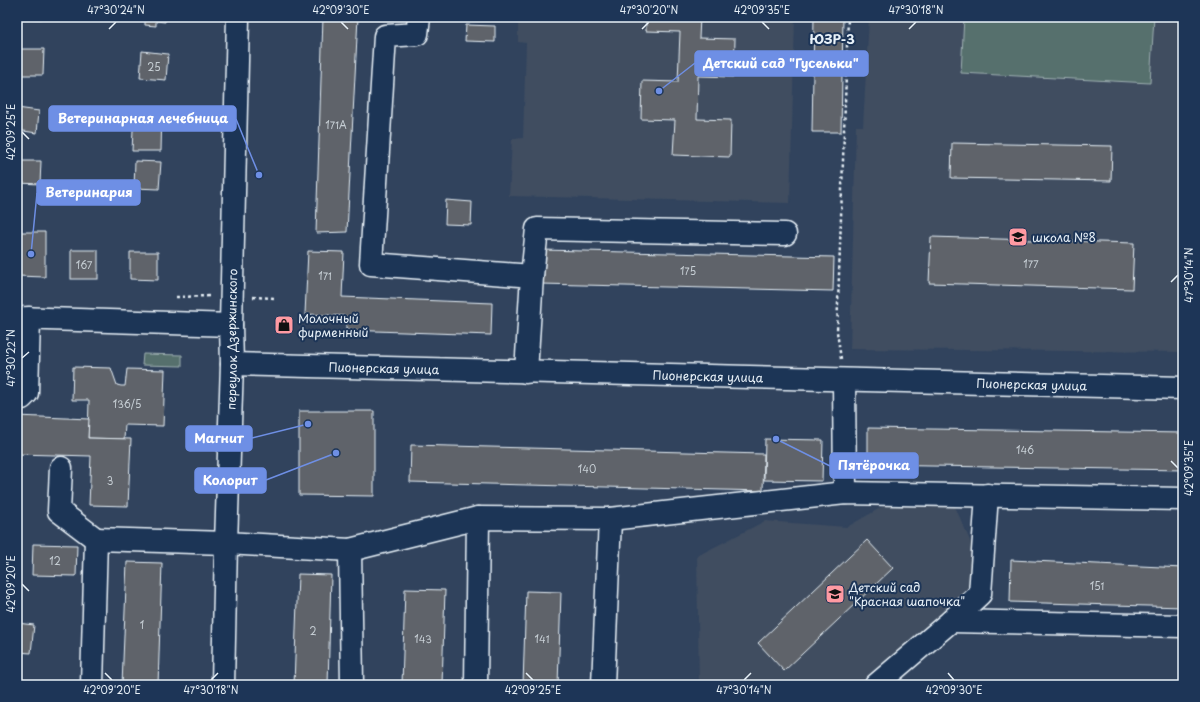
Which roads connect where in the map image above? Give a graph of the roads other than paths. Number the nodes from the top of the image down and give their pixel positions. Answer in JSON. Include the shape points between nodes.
{"nodes":[{"id":1,"x":238,"y":17,"type":"edge"},
{"id":2,"x":419,"y":17,"type":"edge"},
{"id":3,"x":785,"y":234,"type":"dead end"},
{"id":4,"x":532,"y":276,"type":"junction"},
{"id":5,"x":23,"y":318,"type":"edge"},
{"id":6,"x":231,"y":325,"type":"junction"},
{"id":7,"x":232,"y":364,"type":"junction"},
{"id":8,"x":526,"y":372,"type":"junction"},
{"id":9,"x":844,"y":380,"type":"junction"},
{"id":10,"x":1183,"y":388,"type":"edge"},
{"id":11,"x":17,"y":398,"type":"edge"},
{"id":12,"x":61,"y":468,"type":"dead end"},
{"id":13,"x":845,"y":493,"type":"junction"},
{"id":14,"x":987,"y":495,"type":"junction"},
{"id":15,"x":1183,"y":499,"type":"edge"},
{"id":16,"x":478,"y":518,"type":"junction"},
{"id":17,"x":610,"y":519,"type":"junction"},
{"id":18,"x":96,"y":539,"type":"junction"},
{"id":19,"x":226,"y":543,"type":"junction"},
{"id":20,"x":350,"y":550,"type":"junction"},
{"id":21,"x":951,"y":621,"type":"junction"},
{"id":22,"x":1183,"y":626,"type":"edge"},
{"id":23,"x":92,"y":685,"type":"edge"},
{"id":24,"x":223,"y":685,"type":"edge"},
{"id":25,"x":352,"y":685,"type":"edge"},
{"id":26,"x":476,"y":685,"type":"edge"},
{"id":27,"x":603,"y":685,"type":"edge"},
{"id":28,"x":876,"y":685,"type":"edge"}],
"edges":[{"from":1,"to":6,"type":"street","name":"переулок Дзержинского"},
{"from":2,"to":4,"type":"street","via":[[417,34],[385,36],[371,264]]},
{"from":3,"to":4,"type":"street","via":[[537,228]]},
{"from":4,"to":8,"type":"street"},
{"from":5,"to":6,"type":"street"},
{"from":5,"to":11,"type":"street","via":[[27,393],[22,398]]},
{"from":6,"to":7,"type":"street","name":"переулок Дзержинского"},
{"from":7,"to":8,"type":"street","name":"Пионерская улица"},
{"from":7,"to":19,"type":"street","name":"переулок Дзержинского"},
{"from":8,"to":9,"type":"street","name":"Пионерская улица"},
{"from":9,"to":10,"type":"street","name":"Пионерская улица"},
{"from":9,"to":13,"type":"street"},
{"from":12,"to":18,"type":"street","via":[[59,511]]},
{"from":13,"to":14,"type":"street"},
{"from":13,"to":17,"type":"street"},
{"from":14,"to":15,"type":"street"},
{"from":14,"to":21,"type":"street","via":[[980,594]]},
{"from":16,"to":17,"type":"street"},
{"from":16,"to":20,"type":"street"},
{"from":16,"to":26,"type":"street"},
{"from":17,"to":27,"type":"street"},
{"from":18,"to":19,"type":"street"},
{"from":18,"to":23,"type":"street"},
{"from":19,"to":20,"type":"street"},
{"from":19,"to":24,"type":"street","name":"переулок Дзержинского"},
{"from":20,"to":25,"type":"street"},
{"from":21,"to":22,"type":"street"},
{"from":21,"to":28,"type":"street"}]}
